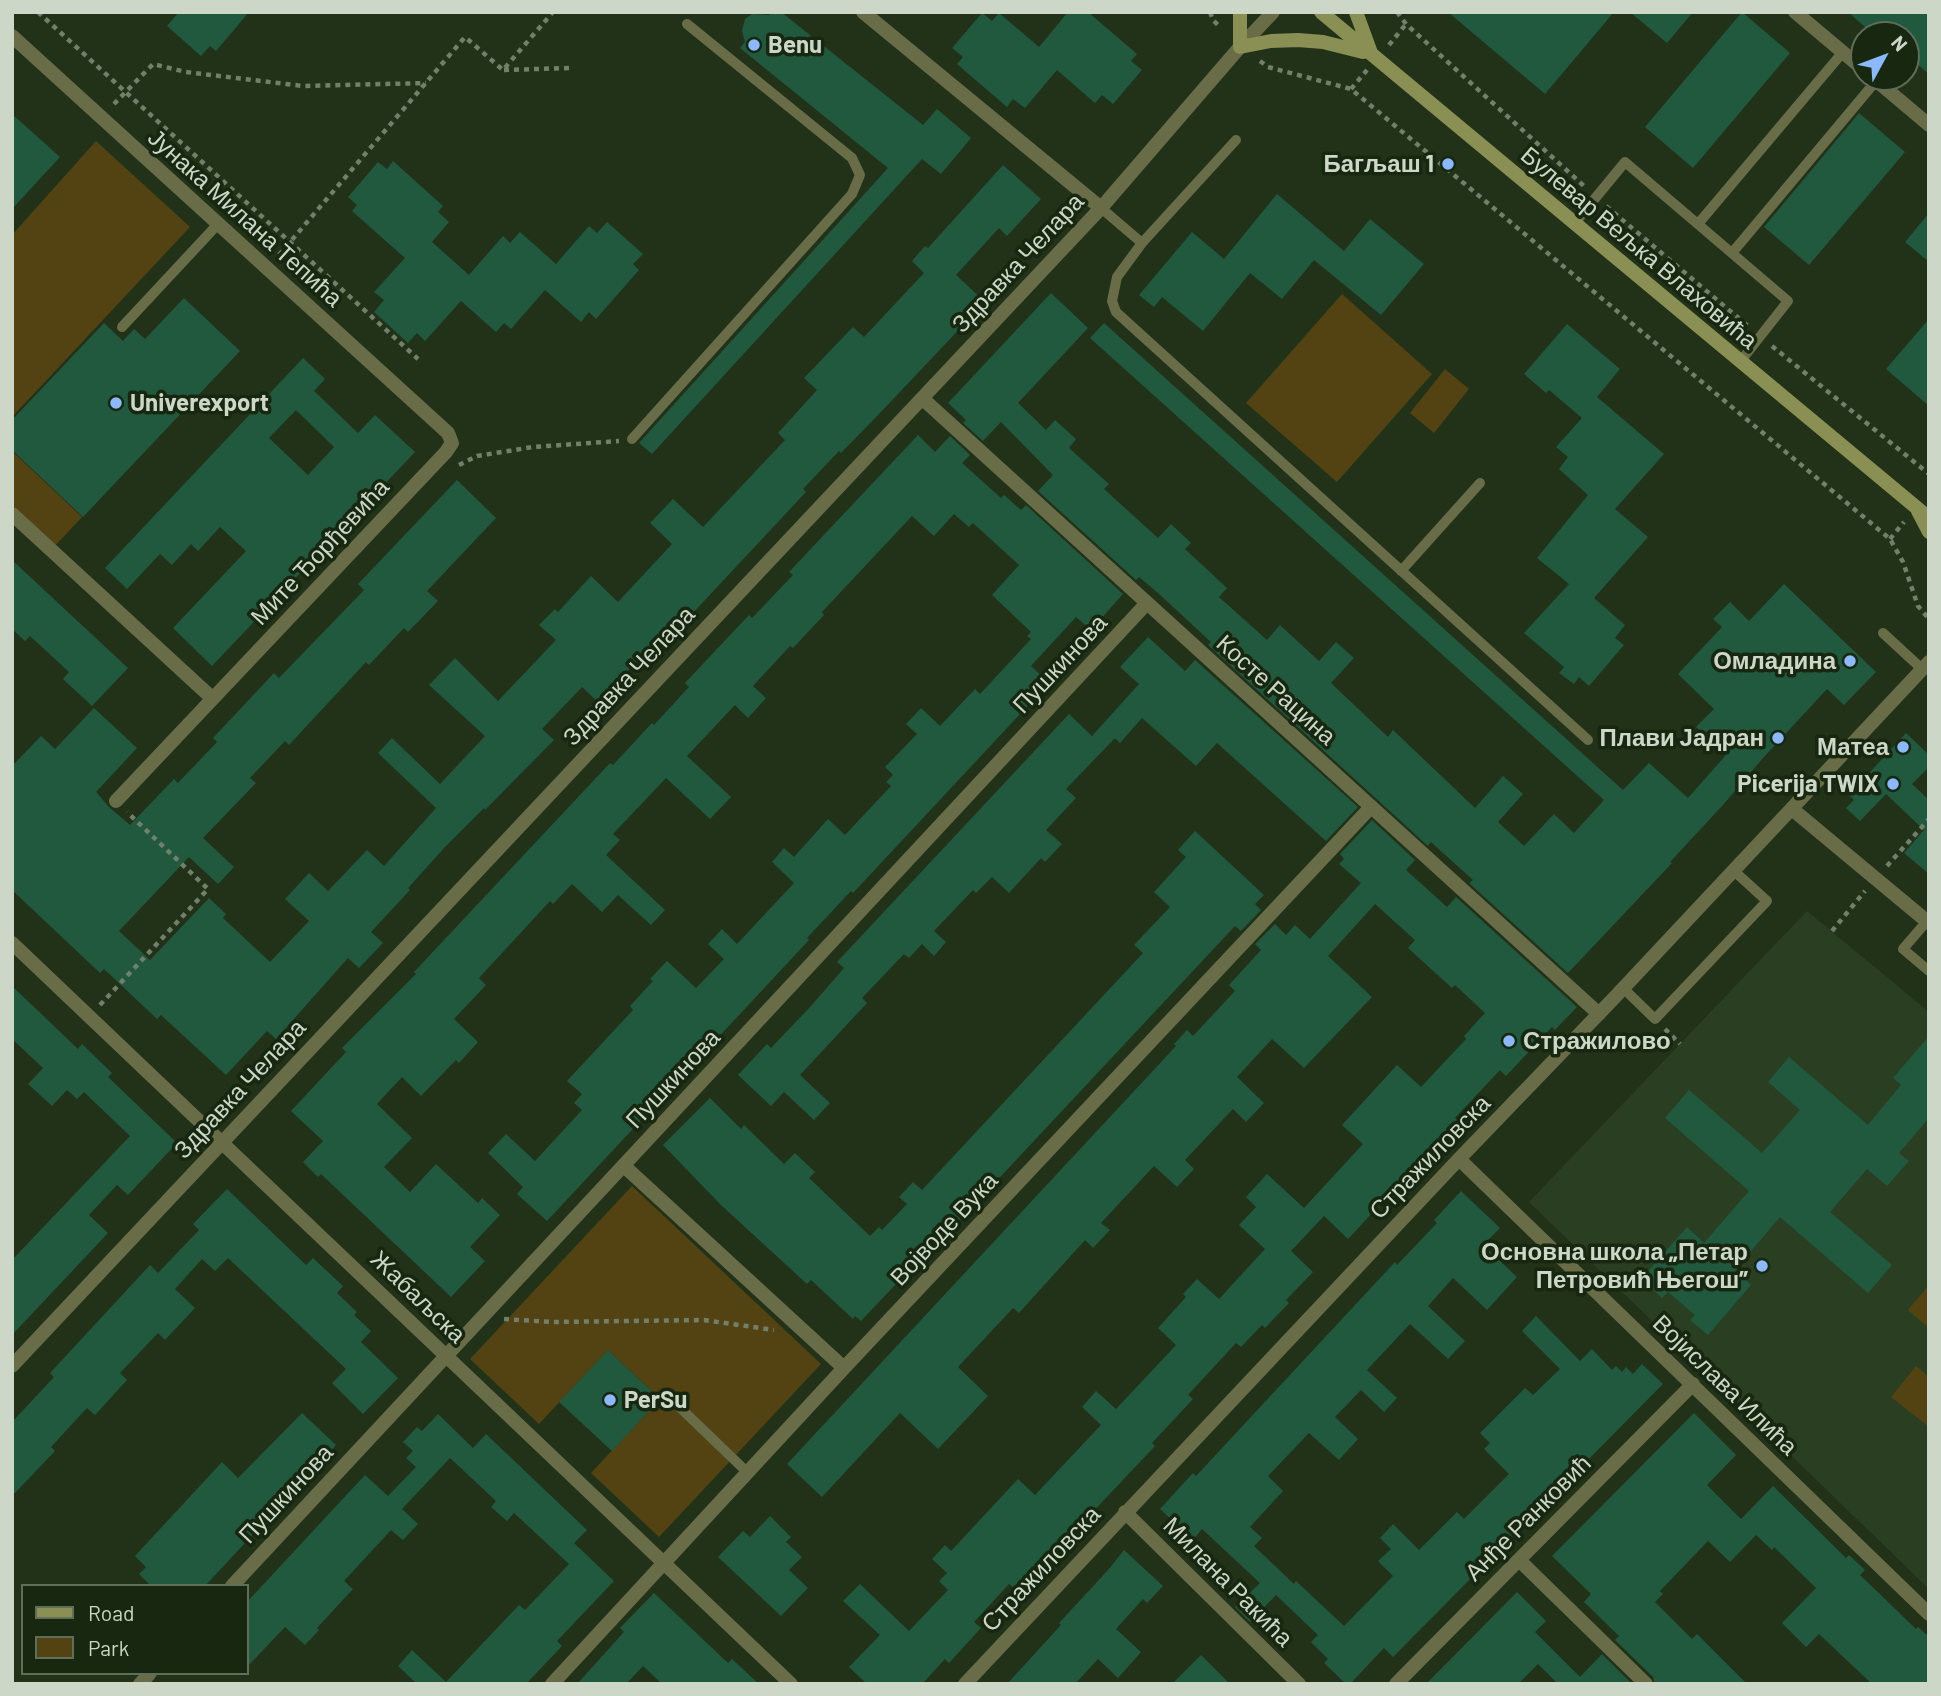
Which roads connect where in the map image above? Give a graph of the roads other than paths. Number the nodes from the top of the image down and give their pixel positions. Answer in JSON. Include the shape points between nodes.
{"nodes":[{"id":1,"x":863,"y":12,"type":"edge"},
{"id":2,"x":1240,"y":12,"type":"edge"},
{"id":3,"x":1273,"y":12,"type":"edge"},
{"id":4,"x":1321,"y":12,"type":"edge"},
{"id":5,"x":1356,"y":12,"type":"edge"},
{"id":6,"x":1795,"y":12,"type":"edge"},
{"id":7,"x":687,"y":24,"type":"dead end"},
{"id":8,"x":12,"y":36,"type":"edge"},
{"id":9,"x":1240,"y":47,"type":"junction"},
{"id":10,"x":1843,"y":52,"type":"junction"},
{"id":11,"x":1371,"y":55,"type":"junction"},
{"id":12,"x":1850,"y":58,"type":"edge"},
{"id":13,"x":1864,"y":91,"type":"edge"},
{"id":14,"x":1888,"y":91,"type":"edge"},
{"id":15,"x":1929,"y":125,"type":"edge"},
{"id":16,"x":1236,"y":140,"type":"dead end"},
{"id":17,"x":1101,"y":208,"type":"junction"},
{"id":18,"x":218,"y":224,"type":"junction"},
{"id":19,"x":1574,"y":224,"type":"junction"},
{"id":20,"x":1698,"y":224,"type":"junction"},
{"id":21,"x":1142,"y":243,"type":"junction"},
{"id":22,"x":1732,"y":253,"type":"junction"},
{"id":23,"x":122,"y":327,"type":"dead end"},
{"id":24,"x":1740,"y":362,"type":"junction"},
{"id":25,"x":922,"y":399,"type":"junction"},
{"id":26,"x":448,"y":433,"type":"joint"},
{"id":27,"x":632,"y":439,"type":"road end"},
{"id":28,"x":1480,"y":484,"type":"dead end"},
{"id":29,"x":1922,"y":510,"type":"edge"},
{"id":30,"x":12,"y":514,"type":"edge"},
{"id":31,"x":1929,"y":518,"type":"edge"},
{"id":32,"x":1929,"y":532,"type":"edge"},
{"id":33,"x":1401,"y":571,"type":"junction"},
{"id":34,"x":1147,"y":604,"type":"junction"},
{"id":35,"x":1883,"y":634,"type":"dead end"},
{"id":36,"x":1925,"y":665,"type":"edge"},
{"id":37,"x":212,"y":698,"type":"junction"},
{"id":38,"x":1588,"y":740,"type":"dead end"},
{"id":39,"x":116,"y":802,"type":"road end"},
{"id":40,"x":1371,"y":807,"type":"junction"},
{"id":41,"x":1792,"y":809,"type":"junction"},
{"id":42,"x":1734,"y":870,"type":"junction"},
{"id":43,"x":1928,"y":922,"type":"edge"},
{"id":44,"x":12,"y":943,"type":"edge"},
{"id":45,"x":1929,"y":971,"type":"edge"},
{"id":46,"x":1623,"y":988,"type":"junction"},
{"id":47,"x":1599,"y":1014,"type":"junction"},
{"id":48,"x":222,"y":1141,"type":"junction"},
{"id":49,"x":1459,"y":1159,"type":"junction"},
{"id":50,"x":624,"y":1166,"type":"junction"},
{"id":51,"x":446,"y":1356,"type":"junction"},
{"id":52,"x":12,"y":1366,"type":"edge"},
{"id":53,"x":844,"y":1368,"type":"junction"},
{"id":54,"x":1693,"y":1384,"type":"junction"},
{"id":55,"x":669,"y":1397,"type":"dead end"},
{"id":56,"x":748,"y":1473,"type":"junction"},
{"id":57,"x":1125,"y":1512,"type":"junction"},
{"id":58,"x":1519,"y":1560,"type":"junction"},
{"id":59,"x":665,"y":1563,"type":"junction"},
{"id":60,"x":234,"y":1584,"type":"edge"},
{"id":61,"x":1929,"y":1614,"type":"edge"},
{"id":62,"x":552,"y":1684,"type":"edge"},
{"id":63,"x":792,"y":1684,"type":"edge"},
{"id":64,"x":965,"y":1684,"type":"edge"},
{"id":65,"x":1299,"y":1684,"type":"edge"},
{"id":66,"x":1396,"y":1684,"type":"edge"},
{"id":67,"x":1646,"y":1684,"type":"edge"}],
"edges":[{"from":1,"to":17,"type":"street"},
{"from":2,"to":9,"type":"main road"},
{"from":3,"to":9,"type":"street","name":"Здравка Челара"},
{"from":4,"to":11,"type":"main road","name":"Булевар Вељка Влаховића"},
{"from":5,"to":11,"type":"main road"},
{"from":6,"to":10,"type":"street"},
{"from":7,"to":27,"type":"lane","via":[[852,158],[860,175],[852,194]]},
{"from":8,"to":18,"type":"street","name":"Јунака Милана Тепића"},
{"from":9,"to":11,"type":"main road","via":[[1298,40]]},
{"from":9,"to":17,"type":"street","name":"Здравка Челара"},
{"from":10,"to":12,"type":"street"},
{"from":10,"to":20,"type":"lane"},
{"from":11,"to":19,"type":"main road","name":"Булевар Вељка Влаховића"},
{"from":13,"to":22,"type":"lane"},
{"from":14,"to":15,"type":"street"},
{"from":16,"to":21,"type":"lane"},
{"from":17,"to":21,"type":"lane"},
{"from":17,"to":25,"type":"street","name":"Здравка Челара"},
{"from":18,"to":23,"type":"lane"},
{"from":18,"to":26,"type":"street","name":"Јунака Милана Тепића"},
{"from":19,"to":20,"type":"lane","via":[[1625,162]]},
{"from":19,"to":24,"type":"main road","name":"Булевар Вељка Влаховића"},
{"from":20,"to":22,"type":"lane"},
{"from":21,"to":33,"type":"lane","via":[[1112,291],[1121,319]]},
{"from":22,"to":24,"type":"lane","via":[[1788,301]]},
{"from":24,"to":29,"type":"main road","name":"Булевар Вељка Влаховића"},
{"from":25,"to":34,"type":"street","name":"Косте Рацина"},
{"from":25,"to":48,"type":"street","name":"Здравка Челара"},
{"from":26,"to":37,"type":"street","name":"Мите Ђорђевића","via":[[450,448]]},
{"from":28,"to":33,"type":"lane"},
{"from":29,"to":31,"type":"main road","name":"Булевар Вељка Влаховића"},
{"from":29,"to":32,"type":"main road"},
{"from":30,"to":37,"type":"street"},
{"from":33,"to":38,"type":"lane"},
{"from":34,"to":40,"type":"street","name":"Косте Рацина"},
{"from":34,"to":50,"type":"street","name":"Пушкинова"},
{"from":35,"to":36,"type":"lane"},
{"from":36,"to":41,"type":"street","name":"Стражиловска"},
{"from":37,"to":39,"type":"street","name":"Мите Ђорђевића"},
{"from":40,"to":47,"type":"street","name":"Косте Рацина"},
{"from":40,"to":53,"type":"street","name":"Војводе Вука"},
{"from":41,"to":42,"type":"street","name":"Стражиловска"},
{"from":41,"to":43,"type":"street"},
{"from":42,"to":46,"type":"street","name":"Стражиловска"},
{"from":42,"to":46,"type":"lane","via":[[1767,901],[1655,1019]]},
{"from":43,"to":45,"type":"lane","via":[[1903,949]]},
{"from":44,"to":48,"type":"street","name":"Жабаљска"},
{"from":46,"to":47,"type":"street","name":"Стражиловска"},
{"from":47,"to":49,"type":"street","name":"Стражиловска"},
{"from":48,"to":51,"type":"street","name":"Жабаљска"},
{"from":48,"to":52,"type":"street","name":"Здравка Челара"},
{"from":49,"to":54,"type":"street","name":"Војислава Илића"},
{"from":49,"to":57,"type":"street","name":"Стражиловска"},
{"from":50,"to":51,"type":"street","name":"Пушкинова"},
{"from":50,"to":53,"type":"street"},
{"from":51,"to":59,"type":"street","name":"Жабаљска"},
{"from":51,"to":60,"type":"street","name":"Пушкинова"},
{"from":53,"to":56,"type":"street","name":"Војводе Вука"},
{"from":54,"to":58,"type":"street","name":"Анђе Ранковић"},
{"from":54,"to":61,"type":"street","name":"Војислава Илића"},
{"from":55,"to":56,"type":"lane"},
{"from":56,"to":59,"type":"street","name":"Војводе Вука"},
{"from":57,"to":64,"type":"street","name":"Стражиловска"},
{"from":57,"to":65,"type":"street","name":"Милана Ракића"},
{"from":58,"to":66,"type":"street","name":"Анђе Ранковић"},
{"from":58,"to":67,"type":"street"},
{"from":59,"to":62,"type":"street","name":"Војводе Вука"},
{"from":59,"to":63,"type":"street","name":"Жабаљска"}]}
